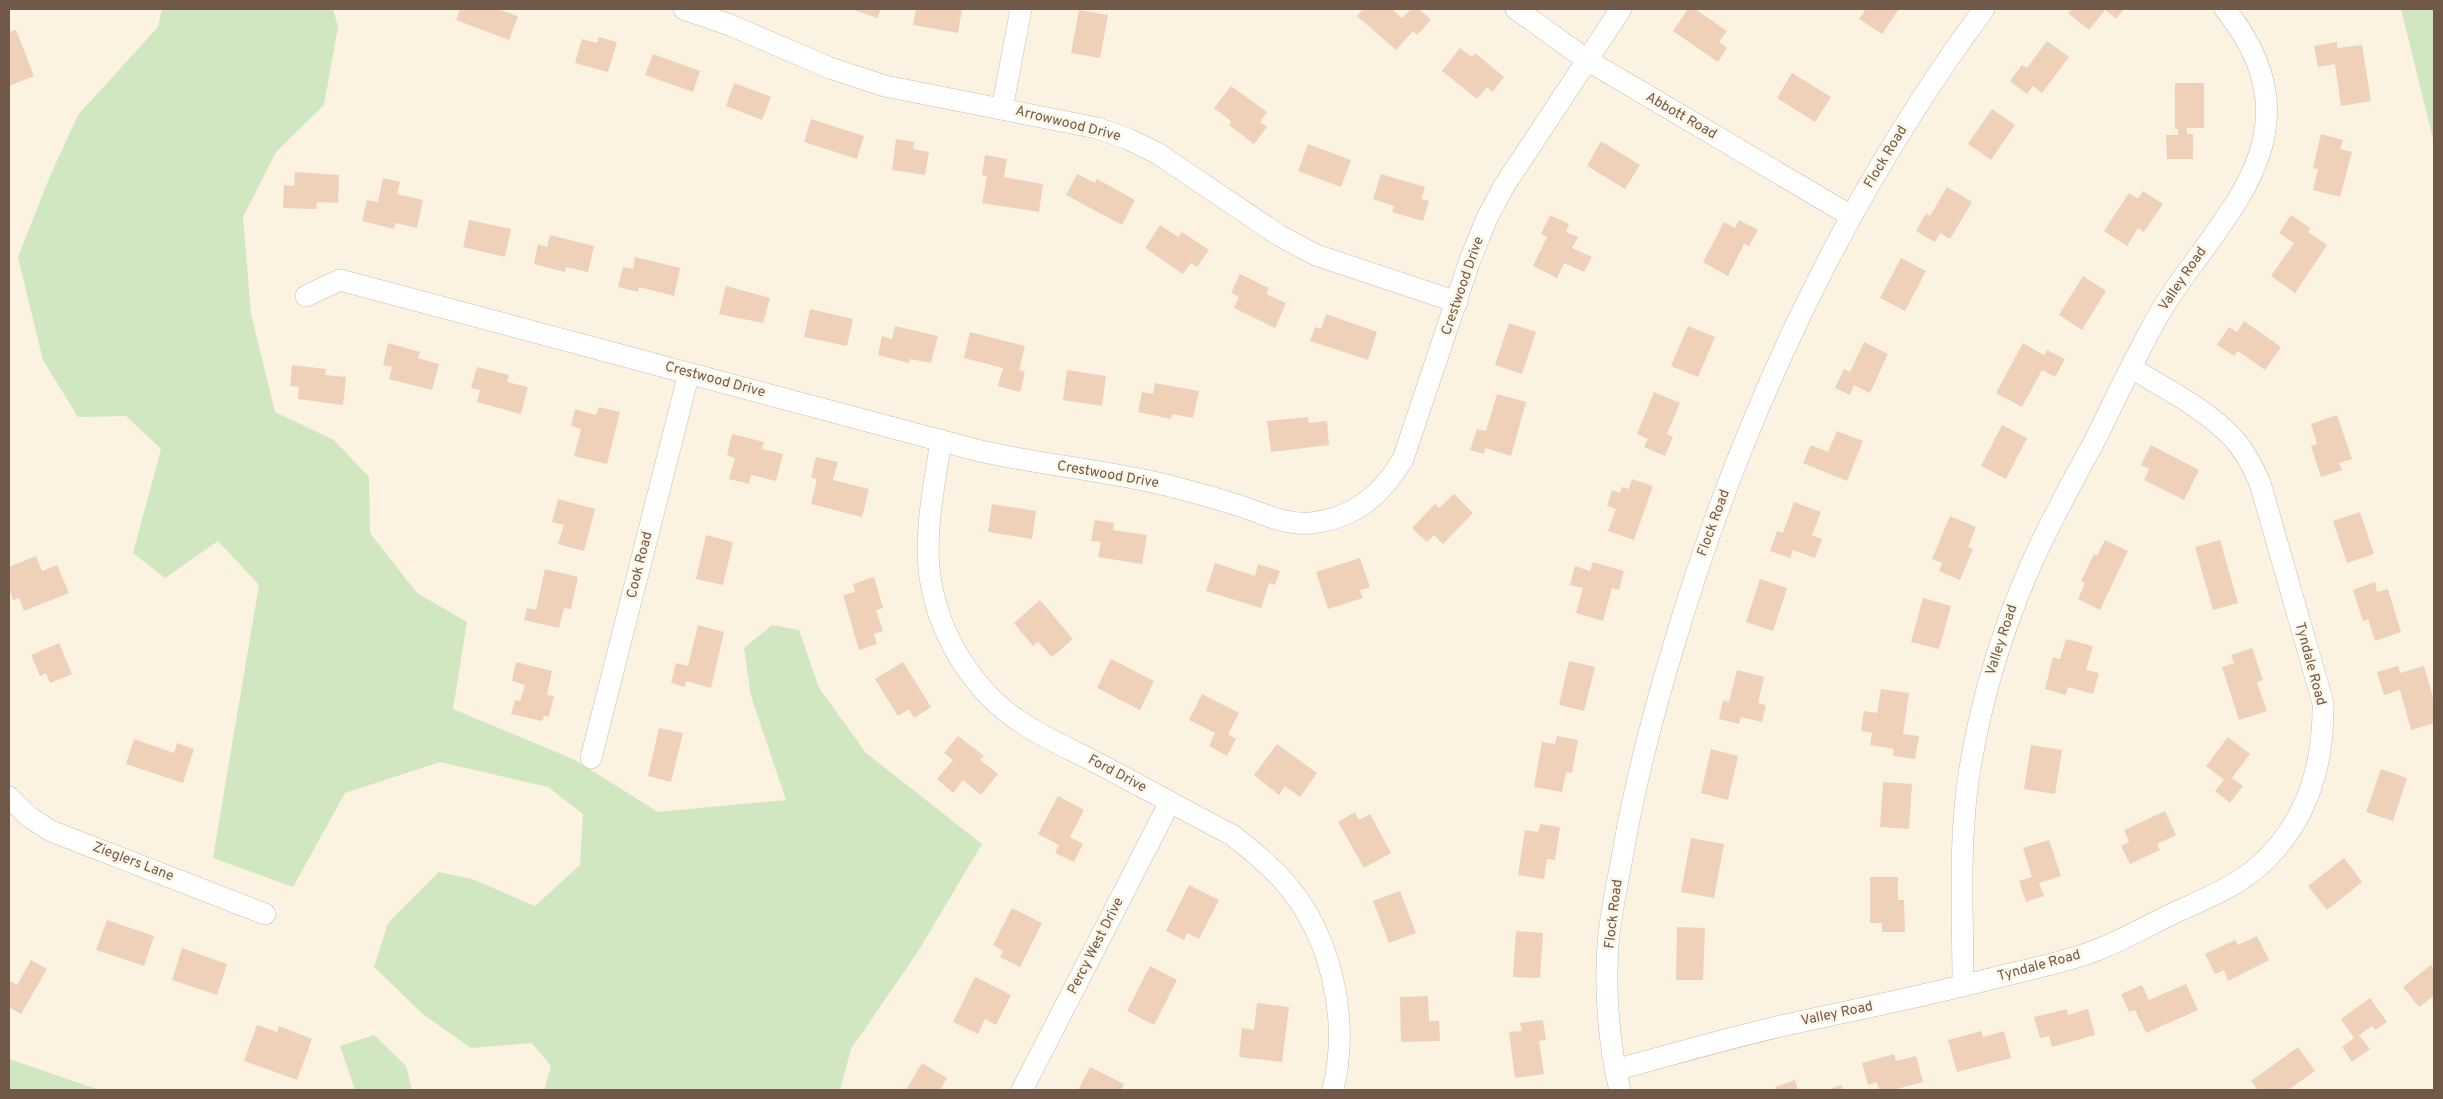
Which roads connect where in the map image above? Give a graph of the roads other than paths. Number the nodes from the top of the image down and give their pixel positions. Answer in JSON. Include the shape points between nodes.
{"nodes":[{"id":1,"x":684,"y":9,"type":"edge"},
{"id":2,"x":1021,"y":9,"type":"edge"},
{"id":3,"x":1516,"y":9,"type":"edge"},
{"id":4,"x":1621,"y":9,"type":"edge"},
{"id":5,"x":1984,"y":9,"type":"edge"},
{"id":6,"x":2225,"y":9,"type":"edge"},
{"id":7,"x":1587,"y":60,"type":"junction"},
{"id":8,"x":1002,"y":108,"type":"junction"},
{"id":9,"x":1851,"y":216,"type":"junction"},
{"id":10,"x":306,"y":296,"type":"dead end"},
{"id":11,"x":1457,"y":302,"type":"junction"},
{"id":12,"x":2132,"y":368,"type":"junction"},
{"id":13,"x":689,"y":373,"type":"junction"},
{"id":14,"x":941,"y":440,"type":"junction"},
{"id":15,"x":591,"y":758,"type":"dead end"},
{"id":16,"x":9,"y":797,"type":"edge"},
{"id":17,"x":1170,"y":802,"type":"junction"},
{"id":18,"x":265,"y":914,"type":"dead end"},
{"id":19,"x":1963,"y":986,"type":"junction"},
{"id":20,"x":1615,"y":1070,"type":"junction"},
{"id":21,"x":1022,"y":1090,"type":"edge"},
{"id":22,"x":1333,"y":1090,"type":"edge"},
{"id":23,"x":1620,"y":1090,"type":"edge"}],
"edges":[{"from":1,"to":8,"type":"street","name":"Arrowwood Drive","via":[[830,68],[885,86]]},
{"from":2,"to":8,"type":"street"},
{"from":3,"to":7,"type":"street","name":"Abbott Road"},
{"from":4,"to":7,"type":"street","name":"Crestwood Drive"},
{"from":5,"to":9,"type":"street","name":"Flock Road","via":[[1907,122]]},
{"from":6,"to":12,"type":"street","name":"Valley Road","via":[[2255,54],[2263,78],[2267,106],[2265,135],[2250,179],[2162,309]]},
{"from":7,"to":9,"type":"street","name":"Abbott Road"},
{"from":7,"to":11,"type":"street","name":"Crestwood Drive","via":[[1491,210]]},
{"from":8,"to":11,"type":"street","name":"Arrowwood Drive","via":[[1096,128],[1128,139],[1157,154],[1280,236],[1316,255]]},
{"from":9,"to":20,"type":"street","name":"Flock Road","via":[[1805,306],[1749,432],[1713,524],[1654,712],[1632,799],[1609,934],[1609,991]]},
{"from":10,"to":13,"type":"street","name":"Crestwood Drive","via":[[340,280]]},
{"from":11,"to":14,"type":"street","name":"Crestwood Drive","via":[[1404,459],[1376,496],[1356,510],[1334,519],[1288,522],[1170,486],[1030,462]]},
{"from":12,"to":19,"type":"street","name":"Valley Road","via":[[2034,557],[1993,664],[1977,728],[1964,823]]},
{"from":12,"to":19,"type":"street","name":"Tyndale Road","via":[[2214,420],[2234,438],[2250,461],[2260,483],[2323,702],[2320,762],[2306,801],[2282,842],[2234,884],[2101,948]]},
{"from":13,"to":14,"type":"street","name":"Crestwood Drive"},
{"from":13,"to":15,"type":"street","name":"Cook Road"},
{"from":14,"to":17,"type":"street","name":"Ford Drive","via":[[928,535],[929,569],[935,602],[962,663],[983,689],[1024,725]]},
{"from":16,"to":18,"type":"street","name":"Zieglers Lane","via":[[29,817],[51,831]]},
{"from":17,"to":21,"type":"street","name":"Percy West Drive"},
{"from":17,"to":22,"type":"street","name":"Ford Drive","via":[[1256,853],[1282,879],[1302,906],[1320,939],[1332,975],[1338,1008],[1340,1042]]},
{"from":19,"to":20,"type":"street","name":"Valley Road","via":[[1770,1028]]},
{"from":20,"to":23,"type":"street","name":"Flock Road"}]}
